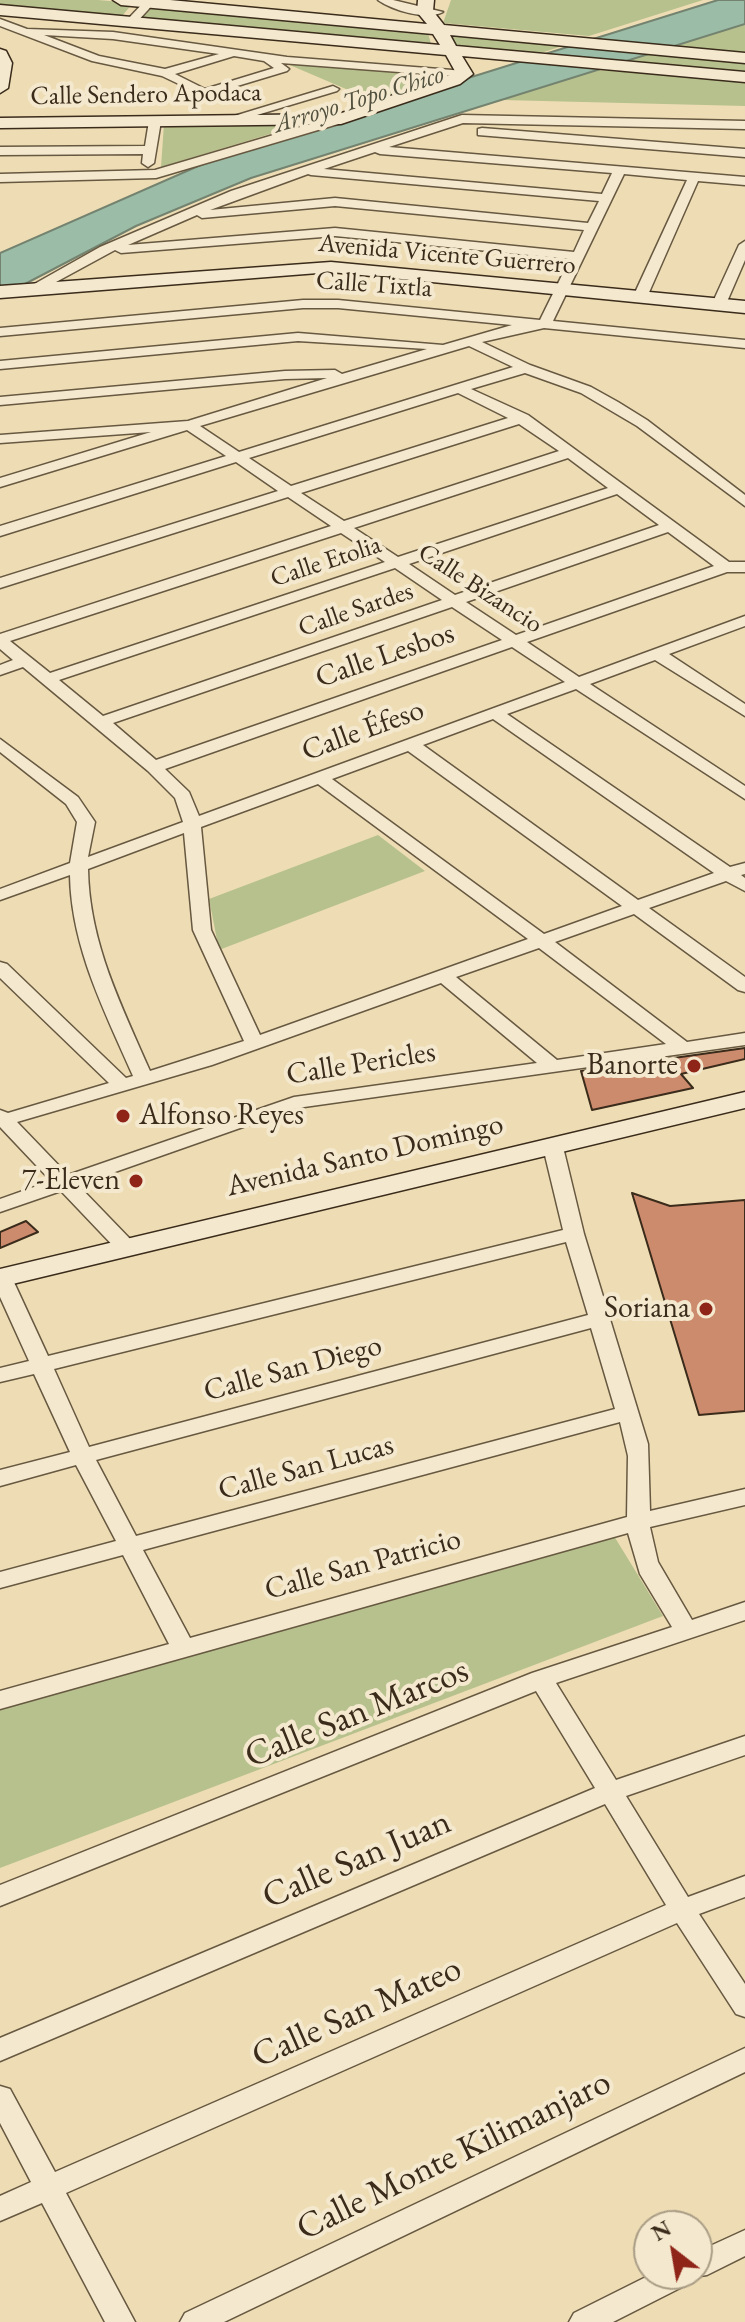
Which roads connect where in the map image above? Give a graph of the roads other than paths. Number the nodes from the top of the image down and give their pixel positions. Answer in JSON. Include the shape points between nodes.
{"nodes":[{"id":1,"x":121,"y":0,"type":"edge"},
{"id":2,"x":383,"y":0,"type":"edge"},
{"id":3,"x":150,"y":1,"type":"edge"},
{"id":4,"x":433,"y":12,"type":"edge"},
{"id":5,"x":4,"y":14,"type":"edge"},
{"id":6,"x":131,"y":22,"type":"junction"},
{"id":7,"x":32,"y":33,"type":"junction"},
{"id":8,"x":452,"y":52,"type":"junction"},
{"id":9,"x":237,"y":53,"type":"junction"},
{"id":10,"x":264,"y":57,"type":"junction"},
{"id":11,"x":745,"y":58,"type":"edge"},
{"id":12,"x":1,"y":60,"type":"edge"},
{"id":13,"x":165,"y":73,"type":"junction"},
{"id":14,"x":465,"y":74,"type":"junction"},
{"id":15,"x":745,"y":77,"type":"edge"},
{"id":16,"x":0,"y":88,"type":"edge"},
{"id":17,"x":333,"y":89,"type":"dead end"},
{"id":18,"x":204,"y":93,"type":"junction"},
{"id":19,"x":341,"y":119,"type":"junction"},
{"id":20,"x":204,"y":120,"type":"junction"},
{"id":21,"x":227,"y":120,"type":"junction"},
{"id":22,"x":155,"y":121,"type":"junction"},
{"id":23,"x":0,"y":123,"type":"edge"},
{"id":24,"x":745,"y":125,"type":"edge"},
{"id":25,"x":436,"y":128,"type":"junction"},
{"id":26,"x":368,"y":149,"type":"junction"},
{"id":27,"x":151,"y":150,"type":"junction"},
{"id":28,"x":0,"y":151,"type":"edge"},
{"id":29,"x":745,"y":153,"type":"edge"},
{"id":30,"x":304,"y":170,"type":"junction"},
{"id":31,"x":620,"y":170,"type":"junction"},
{"id":32,"x":146,"y":175,"type":"junction"},
{"id":33,"x":694,"y":177,"type":"junction"},
{"id":34,"x":0,"y":178,"type":"edge"},
{"id":35,"x":745,"y":181,"type":"edge"},
{"id":36,"x":608,"y":198,"type":"junction"},
{"id":37,"x":182,"y":216,"type":"junction"},
{"id":38,"x":594,"y":227,"type":"junction"},
{"id":39,"x":745,"y":245,"type":"edge"},
{"id":40,"x":105,"y":250,"type":"junction"},
{"id":41,"x":580,"y":256,"type":"junction"},
{"id":42,"x":29,"y":291,"type":"junction"},
{"id":43,"x":564,"y":291,"type":"junction"},
{"id":44,"x":640,"y":297,"type":"junction"},
{"id":45,"x":3,"y":298,"type":"edge"},
{"id":46,"x":719,"y":304,"type":"junction"},
{"id":47,"x":745,"y":307,"type":"edge"},
{"id":48,"x":545,"y":324,"type":"junction"},
{"id":49,"x":0,"y":332,"type":"edge"},
{"id":50,"x":469,"y":341,"type":"junction"},
{"id":51,"x":745,"y":344,"type":"edge"},
{"id":52,"x":449,"y":347,"type":"junction"},
{"id":53,"x":0,"y":365,"type":"edge"},
{"id":54,"x":525,"y":368,"type":"junction"},
{"id":55,"x":352,"y":375,"type":"junction"},
{"id":56,"x":460,"y":389,"type":"junction"},
{"id":57,"x":0,"y":401,"type":"edge"},
{"id":58,"x":523,"y":418,"type":"junction"},
{"id":59,"x":189,"y":425,"type":"junction"},
{"id":60,"x":0,"y":439,"type":"edge"},
{"id":61,"x":572,"y":452,"type":"junction"},
{"id":62,"x":238,"y":458,"type":"junction"},
{"id":63,"x":0,"y":481,"type":"edge"},
{"id":64,"x":619,"y":489,"type":"junction"},
{"id":65,"x":289,"y":492,"type":"junction"},
{"id":66,"x":745,"y":502,"type":"edge"},
{"id":67,"x":671,"y":526,"type":"junction"},
{"id":68,"x":341,"y":528,"type":"junction"},
{"id":69,"x":0,"y":531,"type":"edge"},
{"id":70,"x":395,"y":564,"type":"junction"},
{"id":71,"x":725,"y":567,"type":"junction"},
{"id":72,"x":745,"y":567,"type":"edge"},
{"id":73,"x":0,"y":583,"type":"edge"},
{"id":74,"x":453,"y":602,"type":"junction"},
{"id":75,"x":740,"y":627,"type":"edge"},
{"id":76,"x":0,"y":640,"type":"edge"},
{"id":77,"x":512,"y":641,"type":"junction"},
{"id":78,"x":656,"y":653,"type":"junction"},
{"id":79,"x":25,"y":661,"type":"junction"},
{"id":80,"x":0,"y":670,"type":"edge"},
{"id":81,"x":47,"y":679,"type":"junction"},
{"id":82,"x":576,"y":682,"type":"junction"},
{"id":83,"x":745,"y":711,"type":"edge"},
{"id":84,"x":495,"y":713,"type":"junction"},
{"id":85,"x":101,"y":722,"type":"junction"},
{"id":86,"x":0,"y":744,"type":"edge"},
{"id":87,"x":410,"y":744,"type":"junction"},
{"id":88,"x":154,"y":767,"type":"junction"},
{"id":89,"x":319,"y":777,"type":"junction"},
{"id":90,"x":745,"y":794,"type":"edge"},
{"id":91,"x":192,"y":822,"type":"junction"},
{"id":92,"x":79,"y":865,"type":"junction"},
{"id":93,"x":736,"y":871,"type":"edge"},
{"id":94,"x":745,"y":886,"type":"edge"},
{"id":95,"x":0,"y":895,"type":"edge"},
{"id":96,"x":637,"y":907,"type":"junction"},
{"id":97,"x":540,"y":941,"type":"junction"},
{"id":98,"x":0,"y":968,"type":"edge"},
{"id":99,"x":442,"y":975,"type":"junction"},
{"id":100,"x":745,"y":986,"type":"edge"},
{"id":101,"x":745,"y":1039,"type":"edge"},
{"id":102,"x":254,"y":1042,"type":"junction"},
{"id":103,"x":682,"y":1047,"type":"junction"},
{"id":104,"x":552,"y":1065,"type":"junction"},
{"id":105,"x":143,"y":1078,"type":"junction"},
{"id":106,"x":121,"y":1084,"type":"junction"},
{"id":107,"x":745,"y":1100,"type":"edge"},
{"id":108,"x":2,"y":1118,"type":"edge"},
{"id":109,"x":553,"y":1147,"type":"junction"},
{"id":110,"x":64,"y":1184,"type":"junction"},
{"id":111,"x":0,"y":1206,"type":"edge"},
{"id":112,"x":574,"y":1234,"type":"junction"},
{"id":113,"x":127,"y":1248,"type":"junction"},
{"id":114,"x":1,"y":1278,"type":"edge"},
{"id":115,"x":601,"y":1318,"type":"junction"},
{"id":116,"x":43,"y":1365,"type":"junction"},
{"id":117,"x":0,"y":1375,"type":"edge"},
{"id":118,"x":627,"y":1413,"type":"junction"},
{"id":119,"x":83,"y":1457,"type":"junction"},
{"id":120,"x":0,"y":1478,"type":"edge"},
{"id":121,"x":745,"y":1497,"type":"edge"},
{"id":122,"x":639,"y":1522,"type":"junction"},
{"id":123,"x":129,"y":1546,"type":"junction"},
{"id":124,"x":0,"y":1580,"type":"edge"},
{"id":125,"x":745,"y":1611,"type":"edge"},
{"id":126,"x":685,"y":1629,"type":"junction"},
{"id":127,"x":183,"y":1648,"type":"junction"},
{"id":128,"x":541,"y":1679,"type":"junction"},
{"id":129,"x":0,"y":1700,"type":"edge"},
{"id":130,"x":745,"y":1745,"type":"edge"},
{"id":131,"x":612,"y":1791,"type":"junction"},
{"id":132,"x":745,"y":1886,"type":"edge"},
{"id":133,"x":0,"y":1896,"type":"edge"},
{"id":134,"x":681,"y":1910,"type":"junction"},
{"id":135,"x":745,"y":2006,"type":"edge"},
{"id":136,"x":0,"y":2050,"type":"edge"},
{"id":137,"x":745,"y":2059,"type":"edge"},
{"id":138,"x":0,"y":2097,"type":"edge"},
{"id":139,"x":49,"y":2188,"type":"junction"},
{"id":140,"x":0,"y":2209,"type":"edge"},
{"id":141,"x":745,"y":2242,"type":"edge"},
{"id":142,"x":713,"y":2258,"type":"edge"},
{"id":143,"x":648,"y":2290,"type":"edge"},
{"id":144,"x":120,"y":2322,"type":"edge"},
{"id":145,"x":195,"y":2322,"type":"edge"},
{"id":146,"x":584,"y":2322,"type":"edge"}],
"edges":[{"from":1,"to":3,"type":"street"},
{"from":2,"to":4,"type":"street"},
{"from":3,"to":4,"type":"street"},
{"from":3,"to":6,"type":"street"},
{"from":4,"to":8,"type":"street"},
{"from":4,"to":11,"type":"street","via":[[583,42]]},
{"from":5,"to":6,"type":"street"},
{"from":5,"to":7,"type":"street"},
{"from":6,"to":8,"type":"street"},
{"from":7,"to":9,"type":"street"},
{"from":7,"to":13,"type":"street","via":[[111,63]]},
{"from":8,"to":14,"type":"street"},
{"from":8,"to":15,"type":"street"},
{"from":9,"to":10,"type":"street"},
{"from":9,"to":13,"type":"street"},
{"from":10,"to":14,"type":"street"},
{"from":10,"to":18,"type":"street","via":[[283,69]]},
{"from":12,"to":16,"type":"street"},
{"from":13,"to":18,"type":"street"},
{"from":14,"to":19,"type":"street","name":"Calle Sendero Apodaca"},
{"from":17,"to":21,"type":"street"},
{"from":18,"to":20,"type":"street"},
{"from":19,"to":21,"type":"street","name":"Calle Sendero Apodaca"},
{"from":19,"to":32,"type":"street"},
{"from":20,"to":21,"type":"street","name":"Calle Sendero Apodaca"},
{"from":20,"to":22,"type":"street","name":"Calle Sendero Apodaca"},
{"from":22,"to":23,"type":"street","name":"Calle Sendero Apodaca"},
{"from":22,"to":27,"type":"street"},
{"from":24,"to":25,"type":"street","via":[[460,120]]},
{"from":25,"to":26,"type":"street"},
{"from":25,"to":29,"type":"street"},
{"from":26,"to":30,"type":"street"},
{"from":26,"to":31,"type":"street"},
{"from":27,"to":28,"type":"street"},
{"from":27,"to":32,"type":"street"},
{"from":30,"to":36,"type":"street"},
{"from":30,"to":37,"type":"street"},
{"from":31,"to":33,"type":"street"},
{"from":31,"to":36,"type":"street"},
{"from":32,"to":34,"type":"street"},
{"from":33,"to":35,"type":"street"},
{"from":33,"to":44,"type":"street"},
{"from":36,"to":38,"type":"street"},
{"from":37,"to":38,"type":"street","via":[[335,202]]},
{"from":37,"to":40,"type":"street"},
{"from":38,"to":41,"type":"street"},
{"from":39,"to":46,"type":"street"},
{"from":40,"to":41,"type":"street","via":[[335,232]]},
{"from":40,"to":42,"type":"street"},
{"from":41,"to":43,"type":"street"},
{"from":42,"to":43,"type":"street","name":"Avenida Vicente Guerrero","via":[[331,267]]},
{"from":42,"to":45,"type":"street"},
{"from":43,"to":44,"type":"street","name":"Avenida Vicente Guerrero"},
{"from":43,"to":48,"type":"street"},
{"from":44,"to":46,"type":"street","name":"Avenida Vicente Guerrero"},
{"from":46,"to":47,"type":"street","name":"Avenida Vicente Guerrero"},
{"from":48,"to":49,"type":"street","name":"Calle Tixtla","via":[[303,304]]},
{"from":48,"to":50,"type":"street"},
{"from":48,"to":51,"type":"street","name":"Calle Tixtla"},
{"from":50,"to":52,"type":"street"},
{"from":50,"to":54,"type":"street"},
{"from":52,"to":53,"type":"street","via":[[298,337]]},
{"from":52,"to":55,"type":"street"},
{"from":54,"to":56,"type":"street"},
{"from":54,"to":66,"type":"street","via":[[613,405]]},
{"from":55,"to":57,"type":"street","via":[[305,373]]},
{"from":55,"to":59,"type":"street"},
{"from":56,"to":58,"type":"street"},
{"from":56,"to":62,"type":"street"},
{"from":58,"to":61,"type":"street"},
{"from":58,"to":65,"type":"street"},
{"from":59,"to":60,"type":"street"},
{"from":59,"to":62,"type":"street","name":"Calle Bizancio"},
{"from":59,"to":63,"type":"street"},
{"from":61,"to":64,"type":"street"},
{"from":61,"to":68,"type":"street","name":"Calle Etolia"},
{"from":62,"to":65,"type":"street","name":"Calle Bizancio"},
{"from":62,"to":69,"type":"street"},
{"from":64,"to":67,"type":"street"},
{"from":64,"to":70,"type":"street","name":"Calle Etolia"},
{"from":65,"to":68,"type":"street","name":"Calle Bizancio"},
{"from":65,"to":73,"type":"street"},
{"from":67,"to":71,"type":"street"},
{"from":67,"to":74,"type":"street","name":"Calle Sardes"},
{"from":68,"to":70,"type":"street","name":"Calle Bizancio"},
{"from":68,"to":76,"type":"street","name":"Calle Etolia"},
{"from":70,"to":74,"type":"street","name":"Calle Bizancio"},
{"from":70,"to":81,"type":"street","name":"Calle Etolia"},
{"from":71,"to":72,"type":"street","name":"Calle Lesbos"},
{"from":71,"to":77,"type":"street","name":"Calle Lesbos"},
{"from":74,"to":77,"type":"street","name":"Calle Bizancio"},
{"from":74,"to":85,"type":"street","name":"Calle Sardes"},
{"from":75,"to":78,"type":"street","name":"Calle Éfeso"},
{"from":76,"to":79,"type":"street"},
{"from":77,"to":82,"type":"street","name":"Calle Bizancio"},
{"from":77,"to":88,"type":"street","name":"Calle Lesbos"},
{"from":78,"to":82,"type":"street","name":"Calle Éfeso"},
{"from":78,"to":83,"type":"street"},
{"from":79,"to":80,"type":"street"},
{"from":79,"to":81,"type":"street"},
{"from":81,"to":85,"type":"street"},
{"from":82,"to":84,"type":"street","name":"Calle Éfeso"},
{"from":82,"to":90,"type":"street","name":"Calle Bizancio"},
{"from":84,"to":87,"type":"street","name":"Calle Éfeso"},
{"from":84,"to":93,"type":"street"},
{"from":85,"to":88,"type":"street"},
{"from":86,"to":92,"type":"street","via":[[82,812],[86,822]]},
{"from":87,"to":89,"type":"street","name":"Calle Éfeso"},
{"from":87,"to":96,"type":"street"},
{"from":88,"to":91,"type":"street","via":[[183,796]]},
{"from":89,"to":91,"type":"street","name":"Calle Éfeso"},
{"from":89,"to":97,"type":"street"},
{"from":91,"to":92,"type":"street","name":"Calle Éfeso"},
{"from":91,"to":102,"type":"street","via":[[202,930]]},
{"from":92,"to":95,"type":"street","name":"Calle Éfeso"},
{"from":92,"to":105,"type":"street","via":[[88,940]]},
{"from":93,"to":94,"type":"street"},
{"from":93,"to":96,"type":"street"},
{"from":96,"to":97,"type":"street"},
{"from":96,"to":100,"type":"street"},
{"from":97,"to":99,"type":"street"},
{"from":97,"to":103,"type":"street"},
{"from":98,"to":106,"type":"street"},
{"from":99,"to":102,"type":"street"},
{"from":99,"to":104,"type":"street"},
{"from":101,"to":103,"type":"street","name":"Calle Pericles"},
{"from":102,"to":105,"type":"street"},
{"from":103,"to":104,"type":"street","name":"Calle Pericles"},
{"from":104,"to":110,"type":"street","name":"Calle Pericles","via":[[294,1103]]},
{"from":105,"to":106,"type":"street"},
{"from":106,"to":108,"type":"street"},
{"from":107,"to":109,"type":"street","name":"Avenida Santo Domingo"},
{"from":108,"to":110,"type":"street"},
{"from":109,"to":112,"type":"street"},
{"from":109,"to":113,"type":"street","name":"Avenida Santo Domingo"},
{"from":110,"to":111,"type":"street","name":"Calle Pericles"},
{"from":110,"to":113,"type":"street"},
{"from":112,"to":115,"type":"street"},
{"from":112,"to":116,"type":"street"},
{"from":113,"to":114,"type":"street","name":"Avenida Santo Domingo"},
{"from":114,"to":116,"type":"street"},
{"from":115,"to":118,"type":"street"},
{"from":115,"to":119,"type":"street","name":"Calle San Diego"},
{"from":116,"to":117,"type":"street"},
{"from":116,"to":119,"type":"street"},
{"from":118,"to":122,"type":"street","via":[[641,1470]]},
{"from":118,"to":123,"type":"street","name":"Calle San Lucas"},
{"from":119,"to":120,"type":"street","name":"Calle San Diego"},
{"from":119,"to":123,"type":"street"},
{"from":121,"to":122,"type":"street","name":"Calle San Patricio"},
{"from":122,"to":126,"type":"street","via":[[651,1571]]},
{"from":122,"to":127,"type":"street","name":"Calle San Patricio"},
{"from":123,"to":124,"type":"street","name":"Calle San Lucas"},
{"from":123,"to":127,"type":"street"},
{"from":125,"to":126,"type":"street","name":"Calle San Marcos"},
{"from":126,"to":128,"type":"street","name":"Calle San Marcos"},
{"from":127,"to":129,"type":"street","name":"Calle San Patricio"},
{"from":128,"to":131,"type":"street"},
{"from":128,"to":133,"type":"street","name":"Calle San Marcos"},
{"from":130,"to":131,"type":"street","name":"Calle San Juan"},
{"from":131,"to":134,"type":"street"},
{"from":131,"to":136,"type":"street","name":"Calle San Juan"},
{"from":132,"to":134,"type":"street","name":"Calle San Mateo"},
{"from":134,"to":135,"type":"street"},
{"from":134,"to":139,"type":"street","name":"Calle San Mateo"},
{"from":137,"to":145,"type":"street","name":"Calle Monte Kilimanjaro"},
{"from":138,"to":139,"type":"street"},
{"from":139,"to":140,"type":"street","name":"Calle San Mateo"},
{"from":139,"to":144,"type":"street"},
{"from":141,"to":142,"type":"street"},
{"from":143,"to":146,"type":"street"}]}
